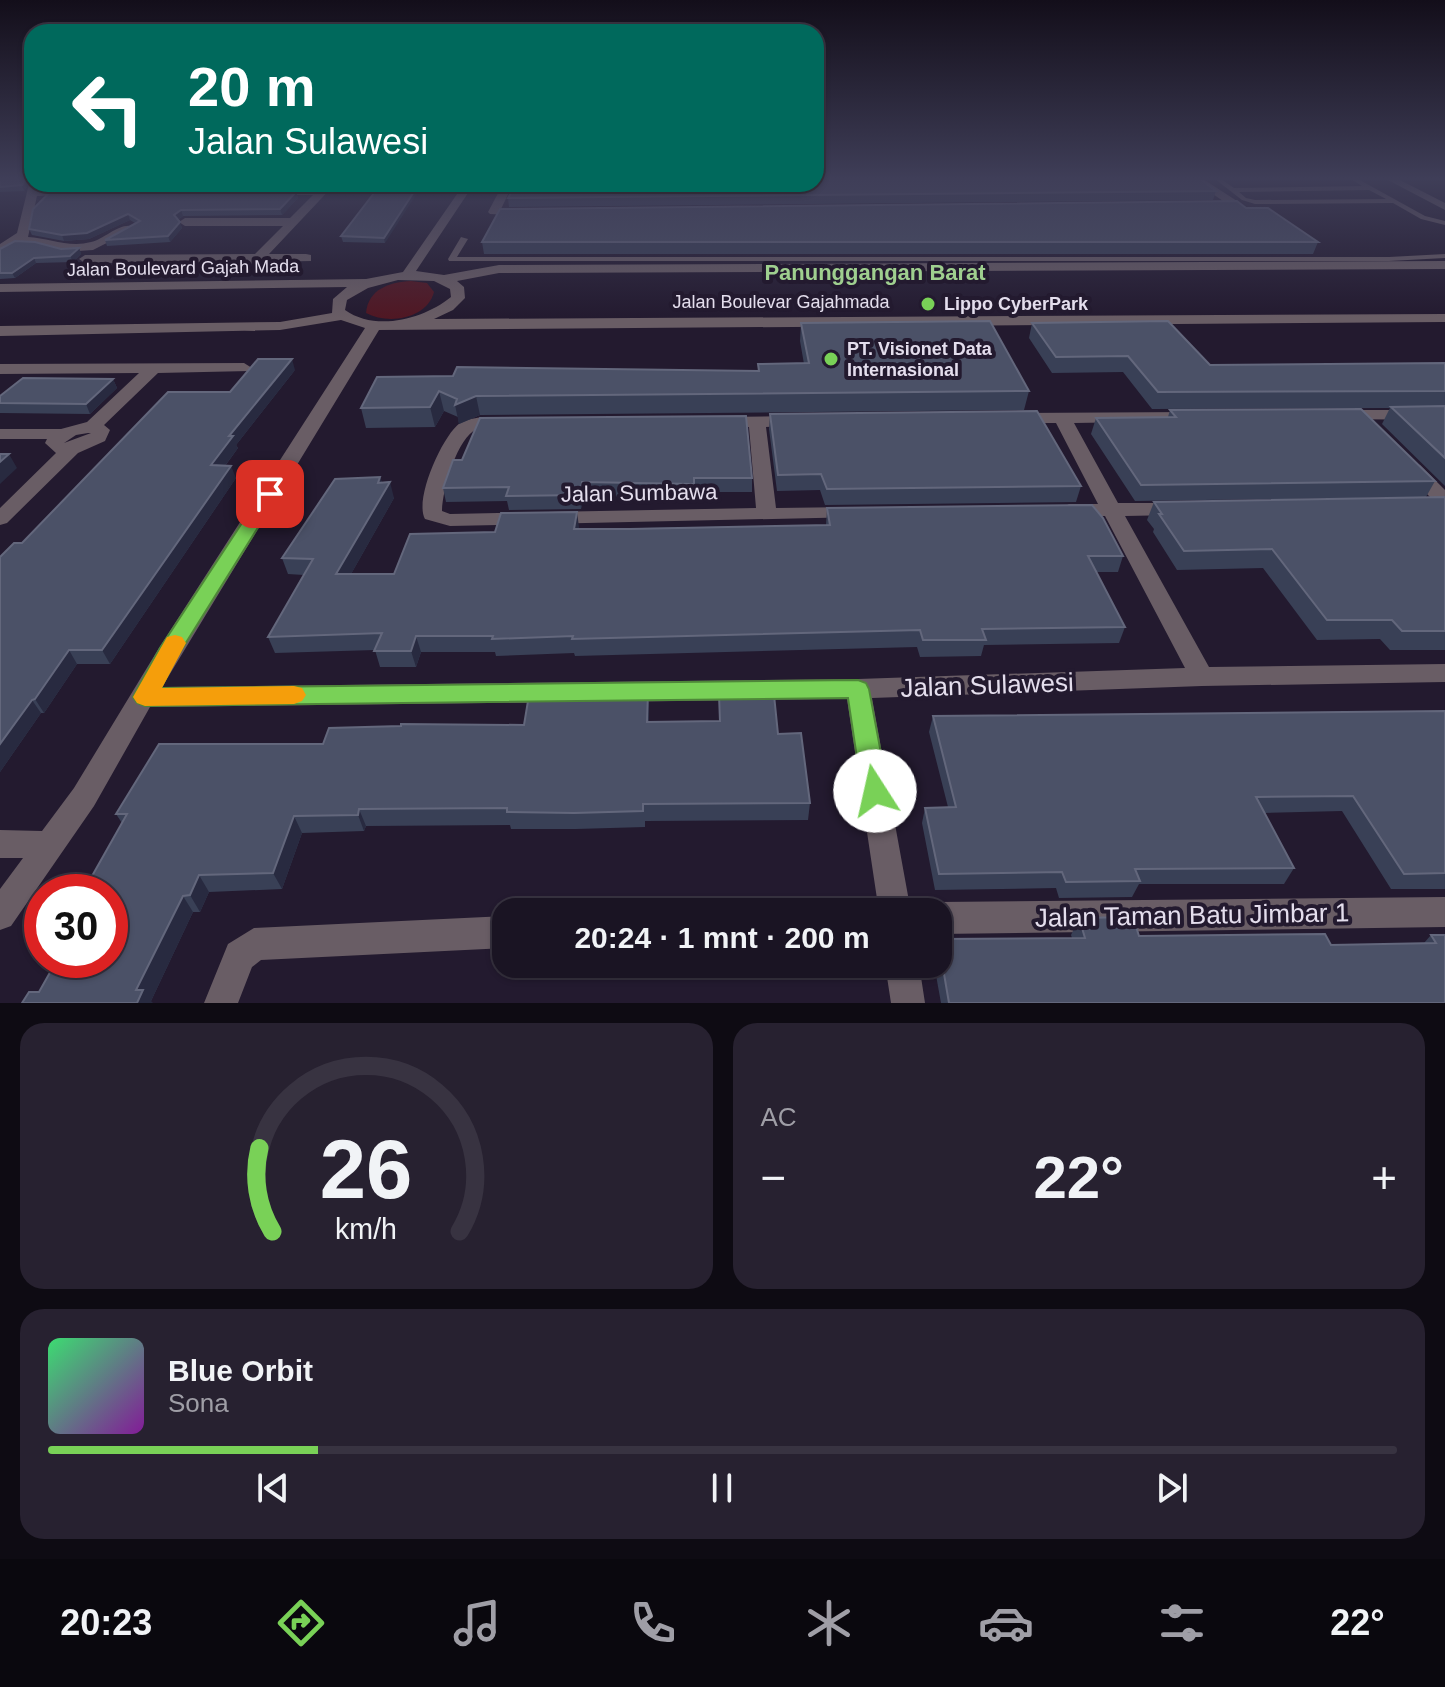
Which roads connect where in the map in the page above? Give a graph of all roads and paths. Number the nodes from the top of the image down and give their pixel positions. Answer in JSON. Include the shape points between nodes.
{"nodes":[{"id":1,"x":25,"y":226,"type":"edge"},
{"id":2,"x":133,"y":226,"type":"edge"},
{"id":3,"x":290,"y":226,"type":"edge"},
{"id":4,"x":441,"y":226,"type":"edge"},
{"id":5,"x":464,"y":239,"type":"dead end"},
{"id":6,"x":16,"y":240,"type":"junction"},
{"id":7,"x":0,"y":249,"type":"edge"},
{"id":8,"x":1445,"y":257,"type":"edge"},
{"id":9,"x":259,"y":258,"type":"junction"},
{"id":10,"x":306,"y":258,"type":"dead end"},
{"id":11,"x":85,"y":259,"type":"dead end"},
{"id":12,"x":525,"y":260,"type":"junction"},
{"id":13,"x":1445,"y":265,"type":"edge"},
{"id":14,"x":479,"y":271,"type":"junction"},
{"id":15,"x":407,"y":275,"type":"junction"},
{"id":16,"x":443,"y":279,"type":"junction"},
{"id":17,"x":366,"y":283,"type":"junction"},
{"id":18,"x":233,"y":285,"type":"junction"},
{"id":19,"x":0,"y":288,"type":"edge"},
{"id":20,"x":342,"y":316,"type":"junction"},
{"id":21,"x":1445,"y":318,"type":"edge"},
{"id":22,"x":405,"y":323,"type":"junction"},
{"id":23,"x":375,"y":324,"type":"junction"},
{"id":24,"x":0,"y":331,"type":"edge"},
{"id":25,"x":244,"y":368,"type":"dead end"},
{"id":26,"x":153,"y":369,"type":"junction"},
{"id":27,"x":3,"y":372,"type":"edge"},
{"id":28,"x":1359,"y":415,"type":"junction"},
{"id":29,"x":1445,"y":415,"type":"edge"},
{"id":30,"x":1218,"y":416,"type":"edge"},
{"id":31,"x":1328,"y":416,"type":"edge"},
{"id":32,"x":1001,"y":418,"type":"edge"},
{"id":33,"x":1062,"y":418,"type":"junction"},
{"id":34,"x":818,"y":421,"type":"edge"},
{"id":35,"x":696,"y":422,"type":"edge"},
{"id":36,"x":757,"y":422,"type":"junction"},
{"id":37,"x":526,"y":423,"type":"edge"},
{"id":38,"x":0,"y":434,"type":"edge"},
{"id":39,"x":1381,"y":437,"type":"edge"},
{"id":40,"x":63,"y":442,"type":"junction"},
{"id":41,"x":0,"y":443,"type":"edge"},
{"id":42,"x":1402,"y":458,"type":"edge"},
{"id":43,"x":1445,"y":504,"type":"edge"},
{"id":44,"x":1413,"y":507,"type":"edge"},
{"id":45,"x":1113,"y":509,"type":"junction"},
{"id":46,"x":1192,"y":509,"type":"edge"},
{"id":47,"x":1050,"y":510,"type":"edge"},
{"id":48,"x":877,"y":513,"type":"edge"},
{"id":49,"x":767,"y":515,"type":"junction"},
{"id":50,"x":0,"y":519,"type":"edge"},
{"id":51,"x":1445,"y":673,"type":"edge"},
{"id":52,"x":1202,"y":677,"type":"junction"},
{"id":53,"x":858,"y":689,"type":"junction"},
{"id":54,"x":145,"y":697,"type":"junction"},
{"id":55,"x":0,"y":844,"type":"edge"},
{"id":56,"x":50,"y":845,"type":"junction"},
{"id":57,"x":893,"y":898,"type":"edge"},
{"id":58,"x":1445,"y":912,"type":"edge"},
{"id":59,"x":0,"y":915,"type":"edge"},
{"id":60,"x":952,"y":918,"type":"edge"},
{"id":61,"x":492,"y":933,"type":"edge"},
{"id":62,"x":904,"y":978,"type":"edge"},
{"id":63,"x":221,"y":1003,"type":"edge"},
{"id":64,"x":908,"y":1003,"type":"edge"}],
"edges":[{"from":1,"to":6,"type":"street"},
{"from":2,"to":6,"type":"street","via":[[93,246],[64,248]]},
{"from":3,"to":9,"type":"street"},
{"from":4,"to":15,"type":"street"},
{"from":5,"to":12,"type":"lane","via":[[452,259]]},
{"from":6,"to":7,"type":"street"},
{"from":8,"to":12,"type":"lane"},
{"from":9,"to":10,"type":"street"},
{"from":9,"to":11,"type":"street"},
{"from":9,"to":18,"type":"street"},
{"from":12,"to":14,"type":"lane"},
{"from":13,"to":14,"type":"street","name":"Jalan Boulevar Gajahmada"},
{"from":14,"to":16,"type":"street","name":"Jalan Boulevar Gajahmada"},
{"from":15,"to":16,"type":"street","name":"Jalan Boulevar Gajahmada"},
{"from":15,"to":17,"type":"street","name":"Jalan Boulevard Gajah Mada"},
{"from":16,"to":22,"type":"street","via":[[459,293],[453,304]]},
{"from":17,"to":18,"type":"street","name":"Jalan Boulevard Gajah Mada"},
{"from":17,"to":20,"type":"street","via":[[340,299]]},
{"from":18,"to":19,"type":"street","name":"Jalan Boulevard Gajah Mada"},
{"from":20,"to":23,"type":"street"},
{"from":20,"to":24,"type":"street","via":[[280,326]]},
{"from":21,"to":22,"type":"street","name":"Jalan Boulevar Gajahmada"},
{"from":22,"to":23,"type":"street"},
{"from":23,"to":54,"type":"street"},
{"from":25,"to":26,"type":"street"},
{"from":26,"to":27,"type":"street"},
{"from":26,"to":40,"type":"street","via":[[92,427],[101,430],[99,437]]},
{"from":28,"to":29,"type":"street"},
{"from":28,"to":31,"type":"street"},
{"from":28,"to":39,"type":"street"},
{"from":30,"to":33,"type":"street"},
{"from":32,"to":33,"type":"street"},
{"from":33,"to":45,"type":"street"},
{"from":34,"to":36,"type":"street"},
{"from":35,"to":36,"type":"street"},
{"from":36,"to":49,"type":"street"},
{"from":37,"to":49,"type":"street","name":"Jalan Sumbawa","via":[[480,423],[459,432],[431,502],[432,515],[450,520]]},
{"from":38,"to":40,"type":"street"},
{"from":40,"to":41,"type":"street"},
{"from":40,"to":50,"type":"street"},
{"from":42,"to":43,"type":"street"},
{"from":43,"to":44,"type":"street"},
{"from":45,"to":46,"type":"street"},
{"from":45,"to":47,"type":"street"},
{"from":45,"to":52,"type":"street"},
{"from":48,"to":49,"type":"street","name":"Jalan Sumbawa"},
{"from":51,"to":52,"type":"street","name":"Jalan Sulawesi"},
{"from":52,"to":53,"type":"street","name":"Jalan Sulawesi"},
{"from":53,"to":54,"type":"street","name":"Jalan Sulawesi"},
{"from":53,"to":57,"type":"street"},
{"from":54,"to":56,"type":"street"},
{"from":55,"to":56,"type":"street"},
{"from":56,"to":59,"type":"street"},
{"from":58,"to":60,"type":"street","name":"Jalan Taman Batu Jimbar 1"},
{"from":61,"to":63,"type":"street","via":[[254,944],[240,956]]},
{"from":62,"to":64,"type":"street"}]}
